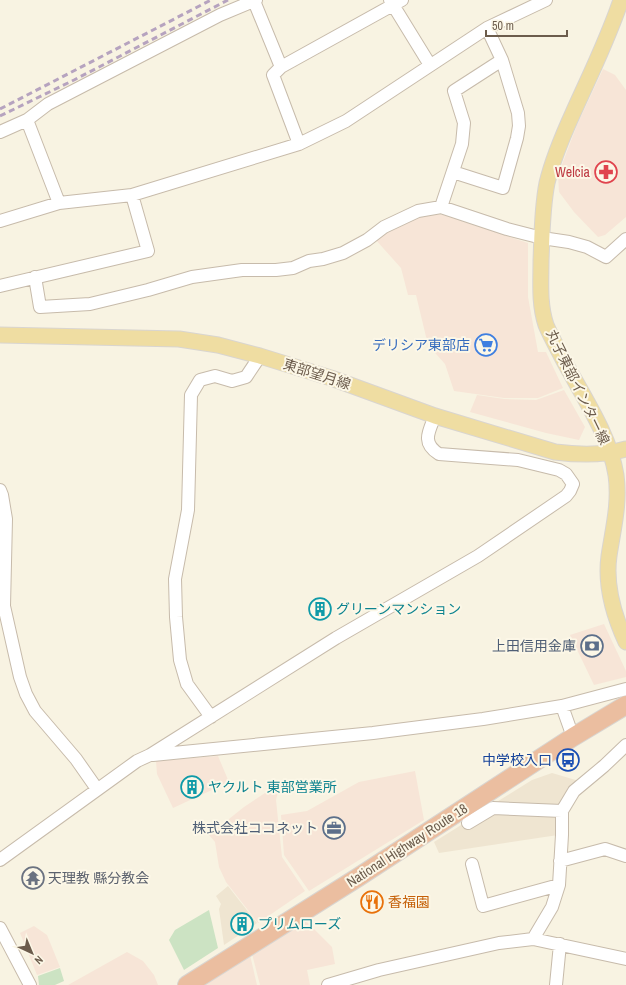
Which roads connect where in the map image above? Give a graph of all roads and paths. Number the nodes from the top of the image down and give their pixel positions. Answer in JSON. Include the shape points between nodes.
{"nodes":[{"id":1,"x":255,"y":0,"type":"edge"},
{"id":2,"x":546,"y":0,"type":"edge"},
{"id":3,"x":621,"y":0,"type":"edge"},
{"id":4,"x":395,"y":2,"type":"edge"},
{"id":5,"x":487,"y":28,"type":"junction"},
{"id":6,"x":502,"y":60,"type":"junction"},
{"id":7,"x":430,"y":65,"type":"junction"},
{"id":8,"x":282,"y":67,"type":"junction"},
{"id":9,"x":27,"y":120,"type":"junction"},
{"id":10,"x":0,"y":132,"type":"edge"},
{"id":11,"x":299,"y":144,"type":"junction"},
{"id":12,"x":453,"y":172,"type":"junction"},
{"id":13,"x":132,"y":195,"type":"junction"},
{"id":14,"x":59,"y":204,"type":"junction"},
{"id":15,"x":441,"y":207,"type":"junction"},
{"id":16,"x":0,"y":221,"type":"edge"},
{"id":17,"x":542,"y":238,"type":"junction"},
{"id":18,"x":626,"y":239,"type":"edge"},
{"id":19,"x":35,"y":277,"type":"junction"},
{"id":20,"x":0,"y":286,"type":"edge"},
{"id":21,"x":0,"y":335,"type":"edge"},
{"id":22,"x":260,"y":356,"type":"junction"},
{"id":23,"x":435,"y":416,"type":"junction"},
{"id":24,"x":626,"y":449,"type":"edge"},
{"id":25,"x":610,"y":453,"type":"junction"},
{"id":26,"x":0,"y":490,"type":"edge"},
{"id":27,"x":626,"y":642,"type":"edge"},
{"id":28,"x":626,"y":689,"type":"edge"},
{"id":29,"x":626,"y":705,"type":"edge"},
{"id":30,"x":562,"y":706,"type":"junction"},
{"id":31,"x":211,"y":717,"type":"junction"},
{"id":32,"x":573,"y":737,"type":"junction"},
{"id":33,"x":626,"y":745,"type":"edge"},
{"id":34,"x":150,"y":755,"type":"junction"},
{"id":35,"x":97,"y":789,"type":"junction"},
{"id":36,"x":562,"y":811,"type":"junction"},
{"id":37,"x":468,"y":823,"type":"dead end"},
{"id":38,"x":626,"y":856,"type":"edge"},
{"id":39,"x":0,"y":860,"type":"edge"},
{"id":40,"x":560,"y":861,"type":"junction"},
{"id":41,"x":472,"y":864,"type":"dead end"},
{"id":42,"x":558,"y":885,"type":"junction"},
{"id":43,"x":0,"y":928,"type":"edge"},
{"id":44,"x":533,"y":938,"type":"junction"},
{"id":45,"x":560,"y":944,"type":"junction"},
{"id":46,"x":626,"y":959,"type":"edge"},
{"id":47,"x":30,"y":985,"type":"edge"},
{"id":48,"x":187,"y":985,"type":"edge"},
{"id":49,"x":328,"y":985,"type":"edge"},
{"id":50,"x":556,"y":985,"type":"edge"}],
"edges":[{"from":1,"to":8,"type":"street"},
{"from":1,"to":9,"type":"street","via":[[220,15],[55,101]]},
{"from":2,"to":5,"type":"street"},
{"from":3,"to":17,"type":"main road","name":"丸子東部インター線","via":[[554,160],[545,197]]},
{"from":4,"to":7,"type":"street"},
{"from":4,"to":8,"type":"street"},
{"from":5,"to":6,"type":"street"},
{"from":5,"to":7,"type":"street"},
{"from":6,"to":12,"type":"street","via":[[454,91],[464,123],[462,144]]},
{"from":6,"to":12,"type":"street","via":[[518,113],[519,126],[503,188]]},
{"from":7,"to":11,"type":"street","via":[[346,121]]},
{"from":8,"to":11,"type":"street","via":[[273,75]]},
{"from":9,"to":10,"type":"street"},
{"from":9,"to":14,"type":"street"},
{"from":11,"to":13,"type":"street"},
{"from":12,"to":15,"type":"street"},
{"from":13,"to":14,"type":"street"},
{"from":13,"to":19,"type":"street","via":[[148,251]]},
{"from":14,"to":16,"type":"street"},
{"from":15,"to":17,"type":"street"},
{"from":15,"to":19,"type":"street","via":[[418,211],[384,227],[368,240],[343,253],[293,268],[242,270],[192,277],[90,304],[40,307]]},
{"from":17,"to":18,"type":"street","via":[[581,245],[606,256]]},
{"from":17,"to":25,"type":"main road","name":"丸子東部インター線","via":[[542,302],[545,320],[554,343],[594,416]]},
{"from":19,"to":20,"type":"street"},
{"from":21,"to":22,"type":"main road","name":"東部望月線","via":[[179,339],[218,344]]},
{"from":22,"to":23,"type":"main road","name":"東部望月線","via":[[331,378]]},
{"from":22,"to":31,"type":"street","via":[[246,377],[232,381],[215,376],[200,380],[191,395],[188,510],[175,579],[176,617],[180,660],[187,684]]},
{"from":23,"to":25,"type":"main road","name":"東部望月線","via":[[555,452]]},
{"from":23,"to":31,"type":"street","via":[[428,441],[431,448],[439,454],[518,460],[559,470],[571,480],[573,484],[570,491],[478,556],[336,638]]},
{"from":24,"to":25,"type":"main road","name":"東部望月線"},
{"from":25,"to":27,"type":"main road","name":"丸子東部インター線","via":[[616,476],[617,504],[609,557],[609,582],[615,614]]},
{"from":26,"to":35,"type":"street","via":[[6,518],[4,606],[20,677],[35,711]]},
{"from":28,"to":30,"type":"street"},
{"from":29,"to":32,"type":"highway","name":"National Highway Route 18"},
{"from":30,"to":32,"type":"street"},
{"from":30,"to":34,"type":"street","via":[[373,733]]},
{"from":31,"to":34,"type":"street"},
{"from":32,"to":48,"type":"highway","name":"National Highway Route 18"},
{"from":33,"to":36,"type":"street","via":[[574,791]]},
{"from":34,"to":35,"type":"street"},
{"from":35,"to":39,"type":"street"},
{"from":36,"to":37,"type":"street","via":[[493,808]]},
{"from":36,"to":40,"type":"street"},
{"from":38,"to":40,"type":"street","via":[[605,849]]},
{"from":40,"to":42,"type":"street"},
{"from":41,"to":42,"type":"street","via":[[483,906]]},
{"from":42,"to":44,"type":"street","via":[[552,907]]},
{"from":43,"to":47,"type":"street"},
{"from":44,"to":45,"type":"street"},
{"from":44,"to":49,"type":"street","via":[[499,943],[379,970]]},
{"from":45,"to":46,"type":"street"},
{"from":45,"to":50,"type":"street"}]}
